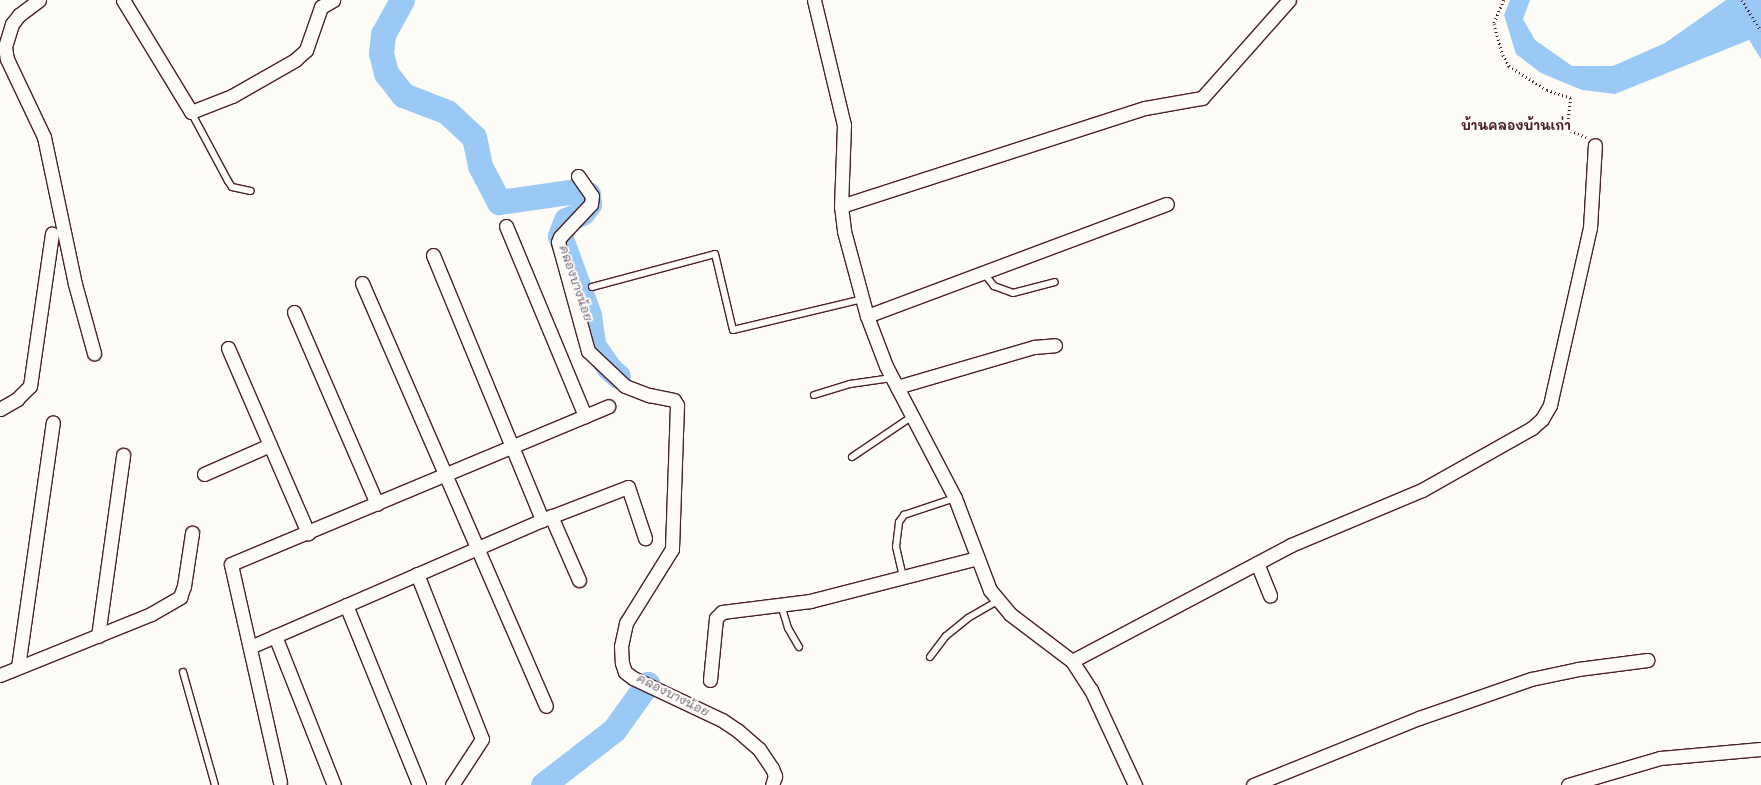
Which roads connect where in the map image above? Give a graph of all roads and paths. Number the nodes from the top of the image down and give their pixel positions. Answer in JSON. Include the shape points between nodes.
{"nodes":[{"id":1,"x":39,"y":0,"type":"edge"},
{"id":2,"x":123,"y":0,"type":"edge"},
{"id":3,"x":333,"y":0,"type":"edge"},
{"id":4,"x":814,"y":0,"type":"edge"},
{"id":5,"x":1289,"y":0,"type":"edge"},
{"id":6,"x":1504,"y":0,"type":"edge"},
{"id":7,"x":1742,"y":0,"type":"edge"},
{"id":8,"x":1761,"y":30,"type":"edge"},
{"id":9,"x":191,"y":112,"type":"junction"},
{"id":10,"x":1595,"y":145,"type":"joint"},
{"id":11,"x":578,"y":176,"type":"dead end"},
{"id":12,"x":251,"y":191,"type":"dead end"},
{"id":13,"x":1167,"y":204,"type":"dead end"},
{"id":14,"x":841,"y":206,"type":"junction"},
{"id":15,"x":506,"y":226,"type":"dead end"},
{"id":16,"x":52,"y":234,"type":"dead end"},
{"id":17,"x":433,"y":255,"type":"dead end"},
{"id":18,"x":983,"y":272,"type":"junction"},
{"id":19,"x":1055,"y":282,"type":"dead end"},
{"id":20,"x":362,"y":283,"type":"dead end"},
{"id":21,"x":592,"y":287,"type":"dead end"},
{"id":22,"x":863,"y":299,"type":"junction"},
{"id":23,"x":294,"y":312,"type":"dead end"},
{"id":24,"x":867,"y":316,"type":"junction"},
{"id":25,"x":1056,"y":344,"type":"dead end"},
{"id":26,"x":228,"y":348,"type":"dead end"},
{"id":27,"x":94,"y":353,"type":"dead end"},
{"id":28,"x":895,"y":383,"type":"junction"},
{"id":29,"x":814,"y":395,"type":"dead end"},
{"id":30,"x":608,"y":406,"type":"dead end"},
{"id":31,"x":0,"y":409,"type":"edge"},
{"id":32,"x":585,"y":416,"type":"junction"},
{"id":33,"x":911,"y":416,"type":"junction"},
{"id":34,"x":53,"y":422,"type":"dead end"},
{"id":35,"x":270,"y":444,"type":"junction"},
{"id":36,"x":512,"y":447,"type":"junction"},
{"id":37,"x":123,"y":455,"type":"dead end"},
{"id":38,"x":852,"y":457,"type":"dead end"},
{"id":39,"x":204,"y":474,"type":"dead end"},
{"id":40,"x":446,"y":475,"type":"junction"},
{"id":41,"x":954,"y":498,"type":"junction"},
{"id":42,"x":377,"y":504,"type":"junction"},
{"id":43,"x":546,"y":518,"type":"junction"},
{"id":44,"x":192,"y":533,"type":"dead end"},
{"id":45,"x":308,"y":533,"type":"junction"},
{"id":46,"x":645,"y":538,"type":"dead end"},
{"id":47,"x":477,"y":548,"type":"junction"},
{"id":48,"x":978,"y":558,"type":"junction"},
{"id":49,"x":1257,"y":563,"type":"junction"},
{"id":50,"x":417,"y":574,"type":"junction"},
{"id":51,"x":903,"y":577,"type":"junction"},
{"id":52,"x":578,"y":580,"type":"dead end"},
{"id":53,"x":1270,"y":596,"type":"dead end"},
{"id":54,"x":997,"y":601,"type":"junction"},
{"id":55,"x":346,"y":605,"type":"junction"},
{"id":56,"x":781,"y":605,"type":"junction"},
{"id":57,"x":98,"y":636,"type":"junction"},
{"id":58,"x":275,"y":636,"type":"junction"},
{"id":59,"x":250,"y":647,"type":"junction"},
{"id":60,"x":799,"y":647,"type":"dead end"},
{"id":61,"x":930,"y":657,"type":"dead end"},
{"id":62,"x":1647,"y":660,"type":"dead end"},
{"id":63,"x":1072,"y":661,"type":"junction"},
{"id":64,"x":18,"y":668,"type":"junction"},
{"id":65,"x":184,"y":672,"type":"dead end"},
{"id":66,"x":0,"y":675,"type":"edge"},
{"id":67,"x":710,"y":680,"type":"dead end"},
{"id":68,"x":546,"y":706,"type":"dead end"},
{"id":69,"x":1761,"y":749,"type":"edge"},
{"id":70,"x":281,"y":784,"type":"edge"},
{"id":71,"x":215,"y":785,"type":"edge"},
{"id":72,"x":334,"y":785,"type":"edge"},
{"id":73,"x":419,"y":785,"type":"edge"},
{"id":74,"x":452,"y":785,"type":"edge"},
{"id":75,"x":772,"y":785,"type":"edge"},
{"id":76,"x":1135,"y":785,"type":"edge"},
{"id":77,"x":1253,"y":785,"type":"edge"},
{"id":78,"x":1568,"y":785,"type":"edge"}],
"edges":[{"from":1,"to":27,"type":"street","via":[[19,15],[12,24],[5,47],[7,59],[44,137],[75,284]]},
{"from":2,"to":9,"type":"street"},
{"from":3,"to":9,"type":"street","via":[[319,11],[306,50],[295,60],[232,96]]},
{"from":4,"to":14,"type":"street","via":[[844,125]]},
{"from":5,"to":14,"type":"street","via":[[1202,98],[1145,108],[1114,117]]},
{"from":6,"to":10,"type":"path","via":[[1494,24],[1509,66],[1546,90],[1571,98],[1567,129],[1582,134]]},
{"from":7,"to":8,"type":"path"},
{"from":9,"to":12,"type":"lane","via":[[228,181],[232,186]]},
{"from":10,"to":49,"type":"street","via":[[1590,228],[1550,404],[1542,419],[1532,428],[1422,490],[1291,545]]},
{"from":11,"to":75,"type":"street","via":[[592,196],[592,204],[558,241],[588,351],[606,371],[625,386],[642,393],[674,400],[676,405],[672,549],[626,623],[621,646],[622,663],[626,672],[633,678],[722,720],[737,730],[759,749],[772,768],[775,776]]},
{"from":13,"to":18,"type":"street"},
{"from":14,"to":22,"type":"street","via":[[844,231]]},
{"from":15,"to":32,"type":"street"},
{"from":16,"to":31,"type":"street","via":[[30,386],[17,399]]},
{"from":17,"to":36,"type":"street"},
{"from":18,"to":19,"type":"lane","via":[[994,286],[1013,293]]},
{"from":18,"to":24,"type":"street"},
{"from":20,"to":40,"type":"street"},
{"from":21,"to":22,"type":"lane","via":[[715,254],[733,330]]},
{"from":22,"to":24,"type":"street"},
{"from":23,"to":42,"type":"street"},
{"from":24,"to":28,"type":"street"},
{"from":25,"to":28,"type":"street"},
{"from":26,"to":35,"type":"street"},
{"from":28,"to":29,"type":"lane","via":[[850,384]]},
{"from":28,"to":33,"type":"street"},
{"from":30,"to":32,"type":"street"},
{"from":32,"to":36,"type":"street"},
{"from":33,"to":38,"type":"lane"},
{"from":33,"to":41,"type":"street"},
{"from":34,"to":64,"type":"street"},
{"from":35,"to":39,"type":"street"},
{"from":35,"to":45,"type":"street"},
{"from":36,"to":40,"type":"street"},
{"from":36,"to":43,"type":"street"},
{"from":37,"to":57,"type":"street"},
{"from":40,"to":42,"type":"street"},
{"from":40,"to":47,"type":"street"},
{"from":41,"to":48,"type":"street"},
{"from":41,"to":51,"type":"lane","via":[[904,515],[899,522],[896,547]]},
{"from":42,"to":45,"type":"street"},
{"from":43,"to":46,"type":"street","via":[[628,486]]},
{"from":43,"to":47,"type":"street"},
{"from":43,"to":52,"type":"street"},
{"from":44,"to":57,"type":"street","via":[[180,597],[151,614]]},
{"from":45,"to":59,"type":"street","via":[[231,564]]},
{"from":47,"to":50,"type":"street"},
{"from":47,"to":68,"type":"street"},
{"from":48,"to":51,"type":"street"},
{"from":48,"to":54,"type":"street"},
{"from":49,"to":53,"type":"street"},
{"from":49,"to":63,"type":"street"},
{"from":50,"to":55,"type":"street"},
{"from":50,"to":74,"type":"street","via":[[482,740]]},
{"from":51,"to":56,"type":"street","via":[[810,601]]},
{"from":54,"to":61,"type":"lane","via":[[951,632]]},
{"from":54,"to":63,"type":"street","via":[[1043,642]]},
{"from":55,"to":58,"type":"street"},
{"from":55,"to":73,"type":"street"},
{"from":56,"to":60,"type":"lane","via":[[788,628]]},
{"from":56,"to":67,"type":"street","via":[[718,614]]},
{"from":57,"to":64,"type":"street"},
{"from":58,"to":59,"type":"street"},
{"from":58,"to":72,"type":"street"},
{"from":59,"to":70,"type":"street"},
{"from":62,"to":77,"type":"street","via":[[1578,669],[1531,680],[1419,718]]},
{"from":63,"to":76,"type":"street","via":[[1091,690]]},
{"from":64,"to":66,"type":"street"},
{"from":65,"to":71,"type":"lane"},
{"from":69,"to":78,"type":"street","via":[[1660,758]]}]}
